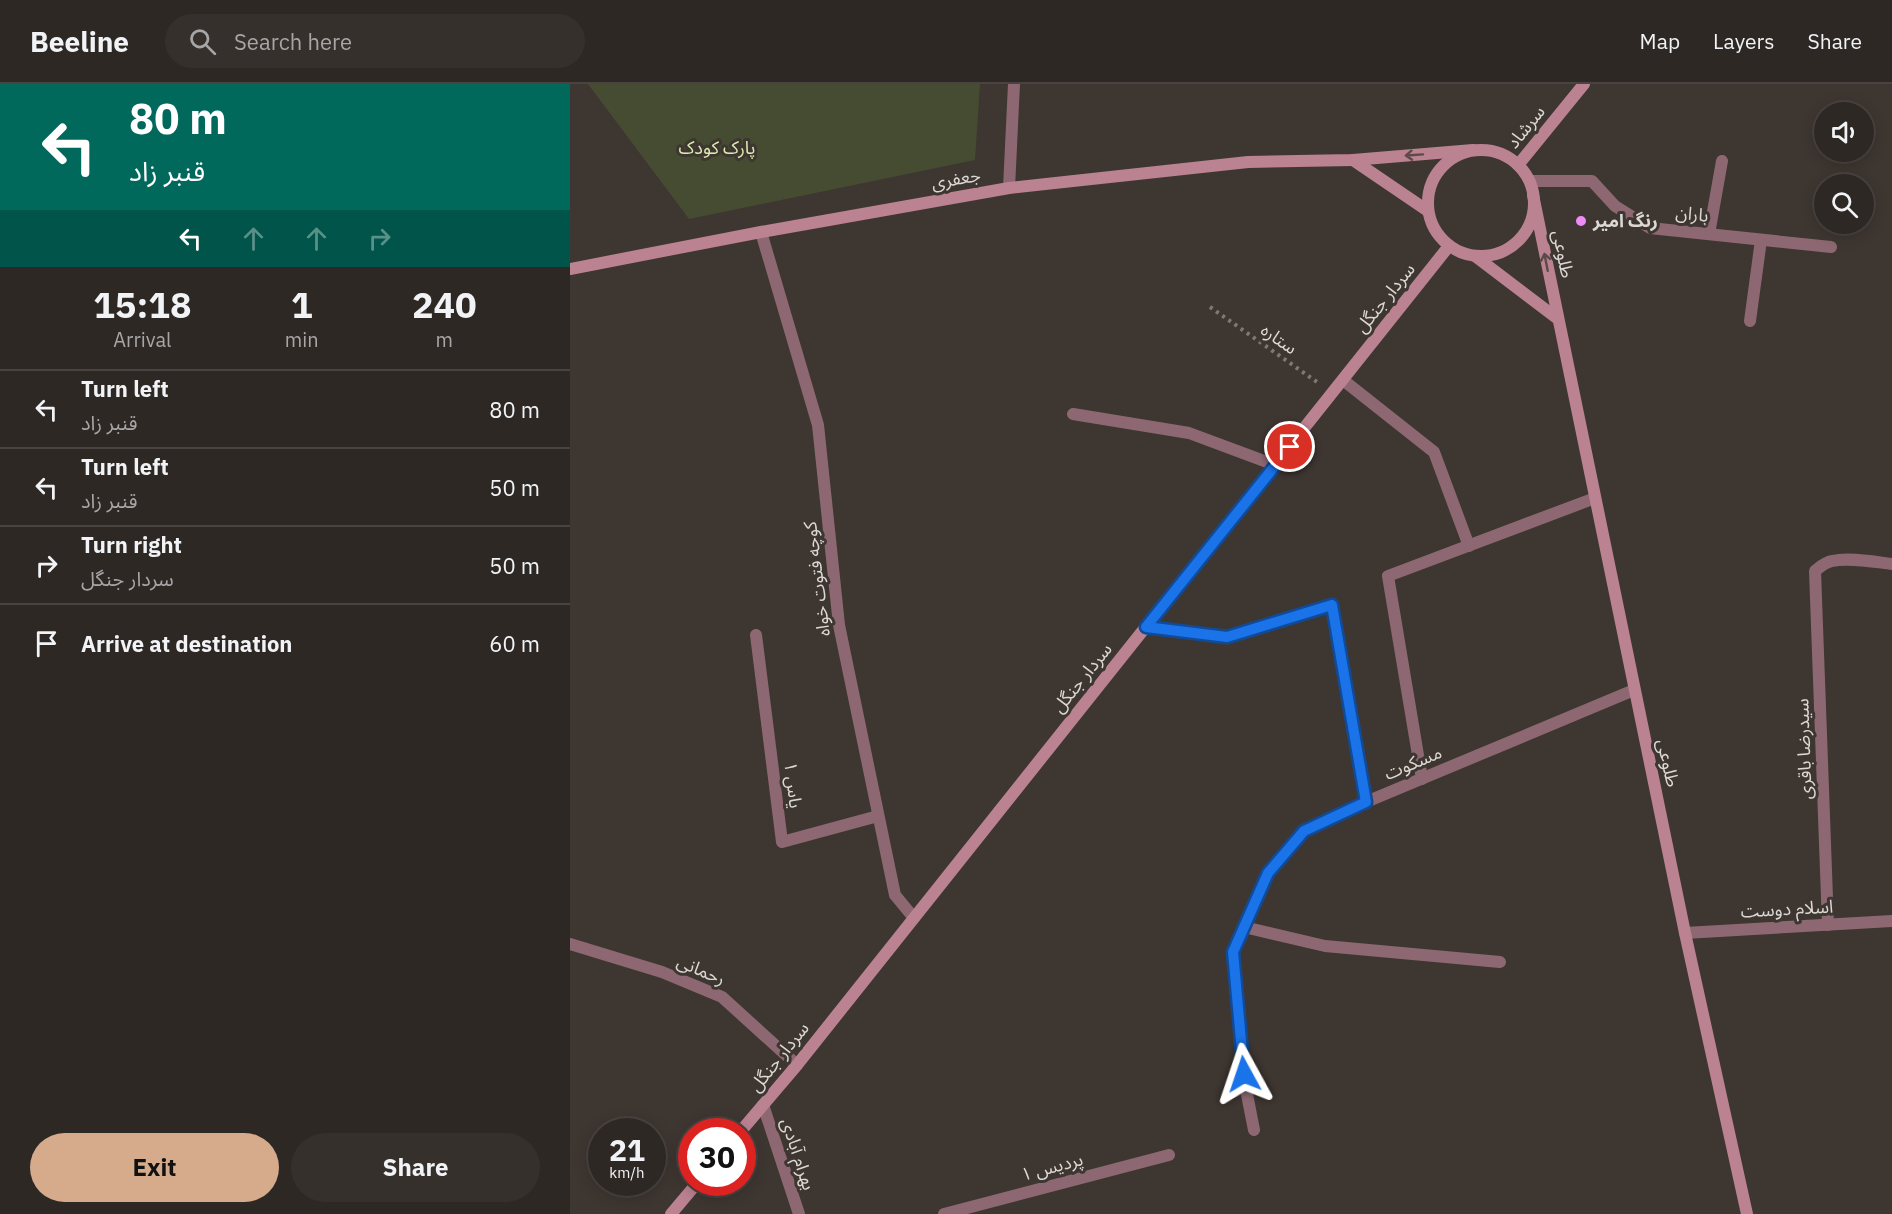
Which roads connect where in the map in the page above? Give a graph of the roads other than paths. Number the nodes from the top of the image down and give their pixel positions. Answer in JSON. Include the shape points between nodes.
{"nodes":[{"id":1,"x":1014,"y":84,"type":"edge"},
{"id":2,"x":1584,"y":84,"type":"edge"},
{"id":3,"x":1473,"y":150,"type":"junction"},
{"id":4,"x":1353,"y":160,"type":"junction"},
{"id":5,"x":1722,"y":161,"type":"dead end"},
{"id":6,"x":1518,"y":165,"type":"junction"},
{"id":7,"x":1530,"y":181,"type":"junction"},
{"id":8,"x":1009,"y":188,"type":"junction"},
{"id":9,"x":1533,"y":195,"type":"junction"},
{"id":10,"x":1428,"y":211,"type":"junction"},
{"id":11,"x":761,"y":232,"type":"junction"},
{"id":12,"x":1709,"y":234,"type":"junction"},
{"id":13,"x":1761,"y":240,"type":"junction"},
{"id":14,"x":1449,"y":246,"type":"junction"},
{"id":15,"x":1831,"y":247,"type":"dead end"},
{"id":16,"x":1475,"y":256,"type":"junction"},
{"id":17,"x":570,"y":268,"type":"edge"},
{"id":18,"x":1558,"y":319,"type":"junction"},
{"id":19,"x":1750,"y":321,"type":"dead end"},
{"id":20,"x":1343,"y":380,"type":"junction"},
{"id":21,"x":1073,"y":414,"type":"dead end"},
{"id":22,"x":1275,"y":465,"type":"junction"},
{"id":23,"x":1594,"y":498,"type":"junction"},
{"id":24,"x":1469,"y":546,"type":"junction"},
{"id":25,"x":1892,"y":564,"type":"edge"},
{"id":26,"x":1146,"y":627,"type":"junction"},
{"id":27,"x":756,"y":635,"type":"dead end"},
{"id":28,"x":1634,"y":690,"type":"junction"},
{"id":29,"x":1422,"y":778,"type":"junction"},
{"id":30,"x":1366,"y":802,"type":"junction"},
{"id":31,"x":878,"y":816,"type":"junction"},
{"id":32,"x":914,"y":918,"type":"junction"},
{"id":33,"x":1892,"y":921,"type":"edge"},
{"id":34,"x":1828,"y":925,"type":"junction"},
{"id":35,"x":1244,"y":927,"type":"junction"},
{"id":36,"x":1685,"y":933,"type":"junction"},
{"id":37,"x":570,"y":944,"type":"edge"},
{"id":38,"x":1500,"y":962,"type":"dead end"},
{"id":39,"x":796,"y":1065,"type":"junction"},
{"id":40,"x":763,"y":1105,"type":"junction"},
{"id":41,"x":752,"y":1118,"type":"edge"},
{"id":42,"x":1254,"y":1130,"type":"dead end"},
{"id":43,"x":1169,"y":1155,"type":"dead end"},
{"id":44,"x":686,"y":1196,"type":"edge"},
{"id":45,"x":671,"y":1214,"type":"edge"},
{"id":46,"x":799,"y":1214,"type":"edge"},
{"id":47,"x":944,"y":1214,"type":"edge"},
{"id":48,"x":1747,"y":1214,"type":"edge"}],
"edges":[{"from":1,"to":8,"type":"street"},
{"from":2,"to":6,"type":"main road","name":"سرشاد"},
{"from":3,"to":4,"type":"main road","name":"جعفری","one_way":true},
{"from":3,"to":6,"type":"main road","via":[[1497,152]]},
{"from":3,"to":10,"type":"main road","via":[[1459,154],[1438,171],[1431,184]]},
{"from":4,"to":8,"type":"main road","name":"جعفری","via":[[1248,162]]},
{"from":4,"to":10,"type":"main road"},
{"from":5,"to":12,"type":"street"},
{"from":6,"to":7,"type":"main road"},
{"from":7,"to":9,"type":"main road"},
{"from":7,"to":12,"type":"street","name":"باران","via":[[1592,181],[1615,206],[1650,228]]},
{"from":8,"to":11,"type":"main road","name":"جعفری"},
{"from":9,"to":16,"type":"main road","via":[[1534,209],[1524,235],[1502,252]]},
{"from":18,"to":9,"type":"main road","name":"طلوعی","one_way":true},
{"from":10,"to":14,"type":"main road","via":[[1439,237]]},
{"from":11,"to":17,"type":"main road","name":"جعفری"},
{"from":11,"to":31,"type":"street","name":"کوچه فتوت خواه","via":[[818,425],[839,625]]},
{"from":12,"to":13,"type":"street","name":"باران"},
{"from":13,"to":15,"type":"street","name":"باران"},
{"from":13,"to":19,"type":"street"},
{"from":14,"to":16,"type":"main road"},
{"from":14,"to":20,"type":"main road","name":"سردار جنگل"},
{"from":16,"to":18,"type":"main road"},
{"from":18,"to":23,"type":"main road","name":"طلوعی"},
{"from":20,"to":22,"type":"main road","name":"سردار جنگل"},
{"from":20,"to":24,"type":"street","via":[[1434,452]]},
{"from":21,"to":22,"type":"street","via":[[1189,433]]},
{"from":22,"to":26,"type":"main road","name":"سردار جنگل"},
{"from":23,"to":24,"type":"street"},
{"from":23,"to":28,"type":"main road","name":"طلوعی"},
{"from":24,"to":29,"type":"street","via":[[1388,576]]},
{"from":25,"to":34,"type":"street","name":"سیدرضا باقری","via":[[1832,560],[1815,571]]},
{"from":26,"to":30,"type":"street","via":[[1227,637],[1332,605]]},
{"from":26,"to":32,"type":"main road","name":"سردار جنگل"},
{"from":27,"to":31,"type":"street","name":"یاس ۱","via":[[782,842]]},
{"from":28,"to":29,"type":"street","name":"مسکوت"},
{"from":28,"to":36,"type":"main road","name":"طلوعی"},
{"from":29,"to":30,"type":"street","name":"مسکوت"},
{"from":30,"to":35,"type":"street","name":"مسکوت","via":[[1304,831],[1268,873]]},
{"from":31,"to":32,"type":"street","name":"کوچه فتوت خواه","via":[[895,895]]},
{"from":32,"to":39,"type":"main road","name":"سردار جنگل"},
{"from":33,"to":34,"type":"street","name":"اسلام دوست"},
{"from":34,"to":36,"type":"street","name":"اسلام دوست"},
{"from":35,"to":38,"type":"street","via":[[1325,946]]},
{"from":35,"to":42,"type":"street","name":"مسکوت","via":[[1233,952],[1244,1074]]},
{"from":36,"to":48,"type":"main road","name":"طلوعی"},
{"from":37,"to":39,"type":"street","name":"رحمانی","via":[[662,972],[722,997]]},
{"from":39,"to":40,"type":"main road","name":"سردار جنگل"},
{"from":40,"to":41,"type":"main road","name":"سردار جنگل"},
{"from":40,"to":46,"type":"street","name":"بهرام آبادی"},
{"from":43,"to":47,"type":"street","name":"پردیس ۱"},
{"from":44,"to":45,"type":"main road"}]}
